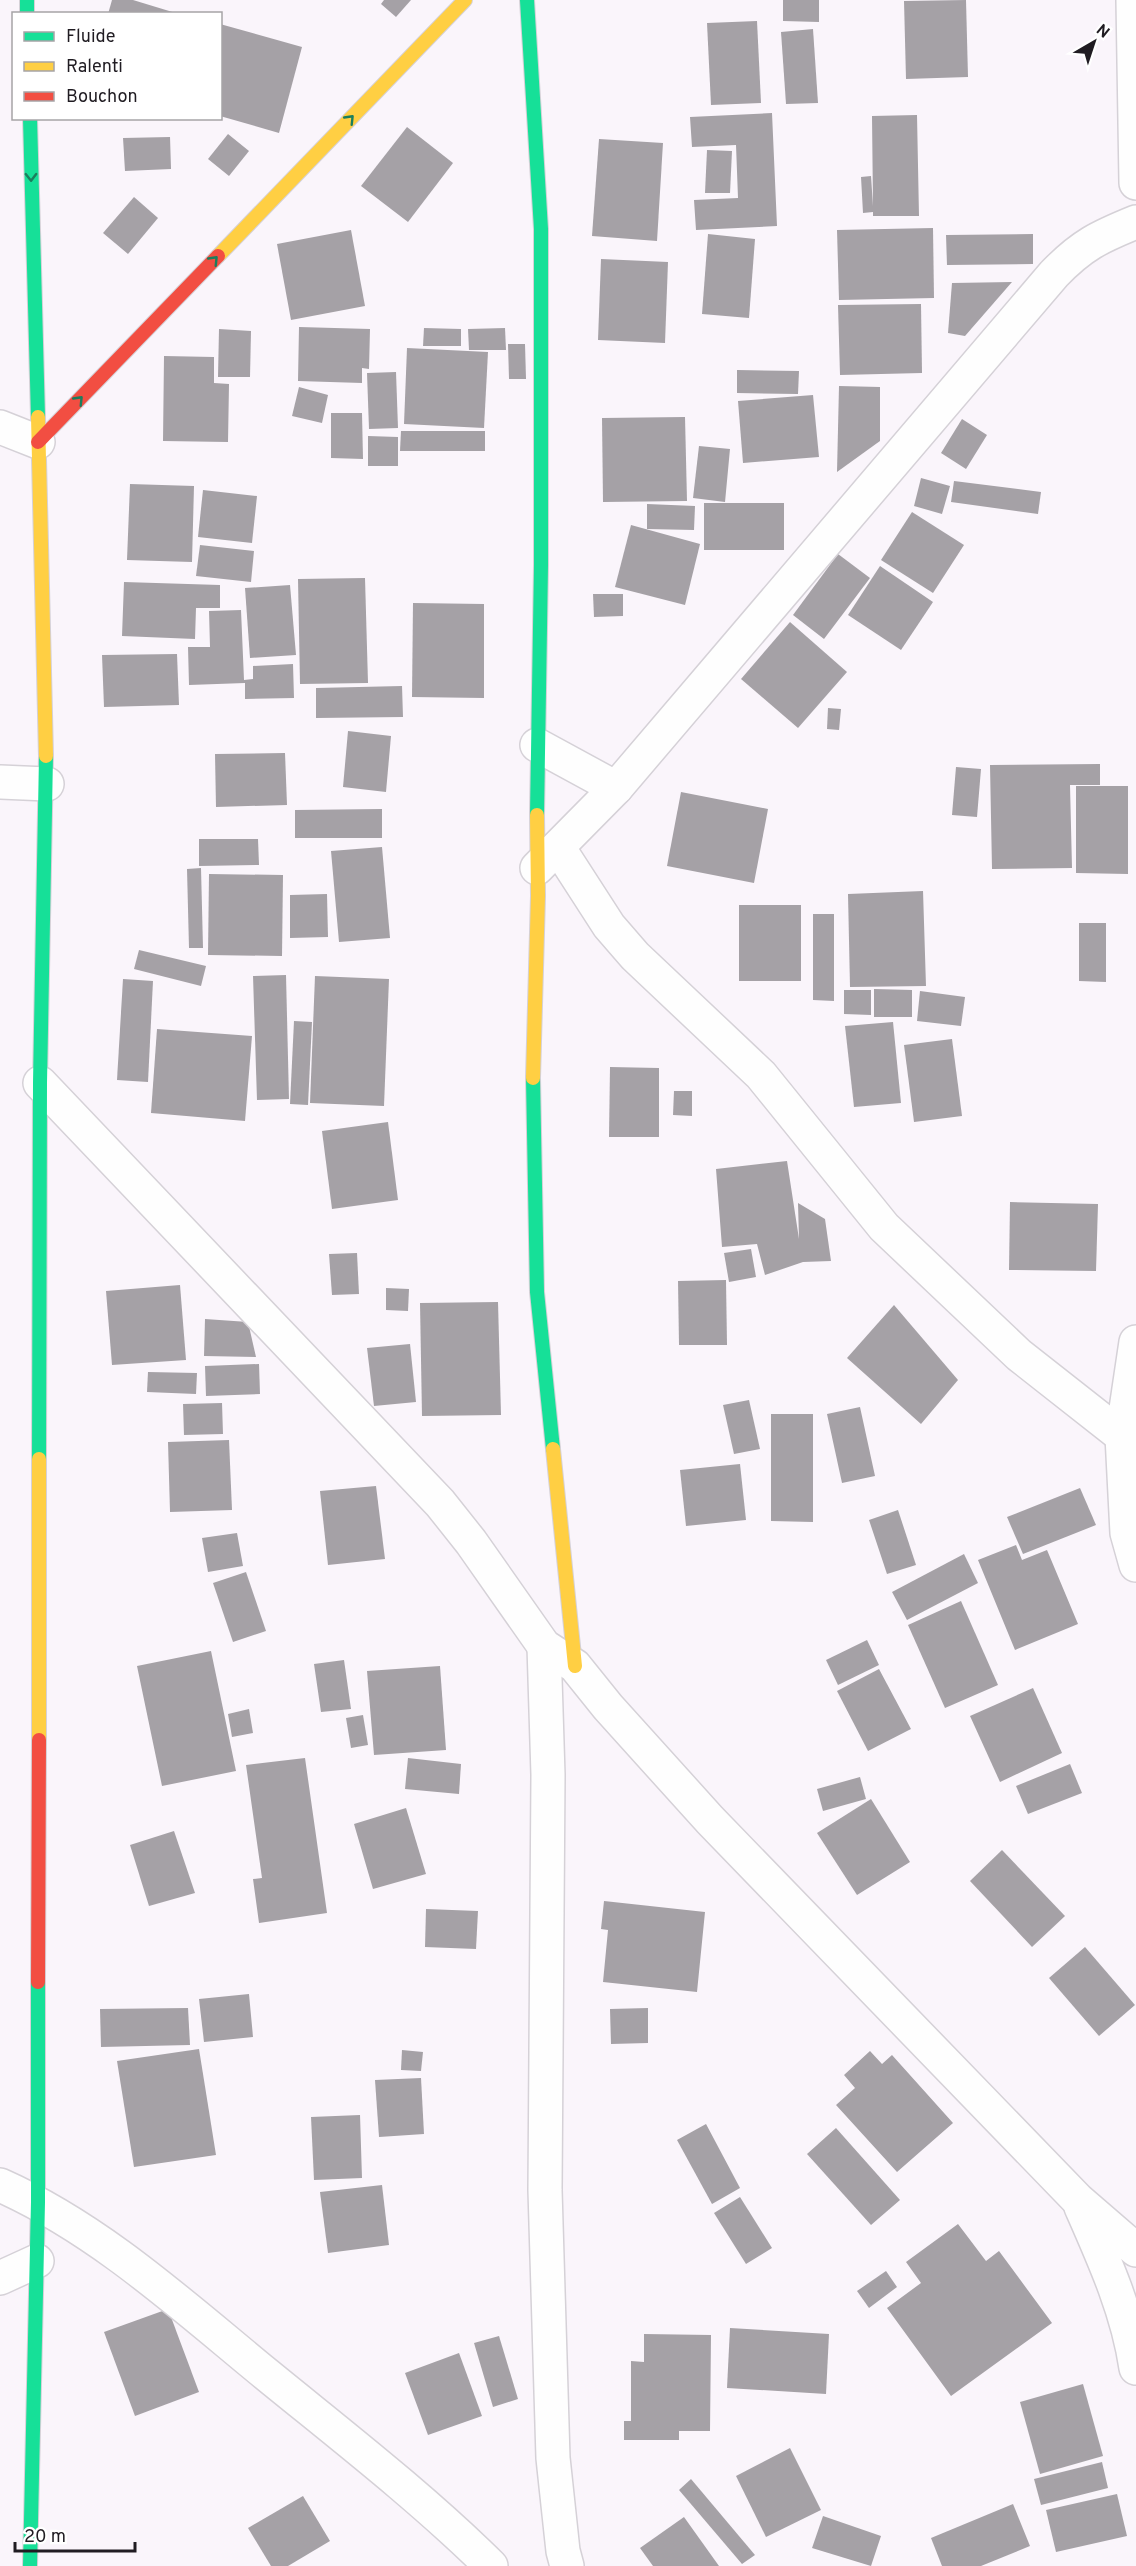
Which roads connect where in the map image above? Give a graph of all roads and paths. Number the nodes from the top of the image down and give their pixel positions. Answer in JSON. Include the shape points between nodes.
{"nodes":[{"id":1,"x":465,"y":0,"type":"edge"},
{"id":2,"x":527,"y":0,"type":"edge"},
{"id":3,"x":1133,"y":0,"type":"edge"},
{"id":4,"x":30,"y":120,"type":"edge"},
{"id":5,"x":1136,"y":183,"type":"edge"},
{"id":6,"x":1136,"y":222,"type":"edge"},
{"id":7,"x":0,"y":427,"type":"edge"},
{"id":8,"x":38,"y":442,"type":"junction"},
{"id":9,"x":537,"y":745,"type":"junction"},
{"id":10,"x":0,"y":782,"type":"edge"},
{"id":11,"x":47,"y":784,"type":"junction"},
{"id":12,"x":616,"y":788,"type":"junction"},
{"id":13,"x":548,"y":858,"type":"junction"},
{"id":14,"x":40,"y":1083,"type":"junction"},
{"id":15,"x":1136,"y":1342,"type":"edge"},
{"id":16,"x":1122,"y":1436,"type":"junction"},
{"id":17,"x":1136,"y":1565,"type":"edge"},
{"id":18,"x":544,"y":1646,"type":"junction"},
{"id":19,"x":575,"y":1666,"type":"junction"},
{"id":20,"x":0,"y":2185,"type":"edge"},
{"id":21,"x":1078,"y":2200,"type":"junction"},
{"id":22,"x":38,"y":2202,"type":"junction"},
{"id":23,"x":1136,"y":2250,"type":"edge"},
{"id":24,"x":37,"y":2261,"type":"junction"},
{"id":25,"x":0,"y":2277,"type":"edge"},
{"id":26,"x":1136,"y":2368,"type":"edge"},
{"id":27,"x":30,"y":2566,"type":"edge"},
{"id":28,"x":491,"y":2566,"type":"edge"},
{"id":29,"x":567,"y":2566,"type":"edge"}],
"edges":[{"from":8,"to":1,"type":"main road","one_way":true},
{"from":2,"to":9,"type":"main road","via":[[541,229]]},
{"from":3,"to":5,"type":"street"},
{"from":4,"to":8,"type":"main road","one_way":true},
{"from":6,"to":12,"type":"street","via":[[1098,237],[1075,252],[1054,274]]},
{"from":7,"to":8,"type":"street"},
{"from":8,"to":11,"type":"main road"},
{"from":9,"to":12,"type":"street"},
{"from":9,"to":13,"type":"main road"},
{"from":10,"to":11,"type":"street"},
{"from":11,"to":14,"type":"main road"},
{"from":12,"to":13,"type":"street"},
{"from":13,"to":16,"type":"street","via":[[635,956],[761,1075],[884,1227],[1019,1355]]},
{"from":13,"to":19,"type":"main road","via":[[532,1099],[537,1292]]},
{"from":14,"to":18,"type":"street","via":[[440,1503]]},
{"from":14,"to":22,"type":"main road"},
{"from":15,"to":16,"type":"street"},
{"from":16,"to":17,"type":"street","via":[[1126,1533]]},
{"from":18,"to":19,"type":"street"},
{"from":18,"to":29,"type":"street","via":[[548,1775],[544,2190],[553,2458]]},
{"from":19,"to":21,"type":"street","via":[[710,1820]]},
{"from":20,"to":22,"type":"street"},
{"from":21,"to":23,"type":"street"},
{"from":21,"to":26,"type":"street","via":[[1112,2277]]},
{"from":22,"to":24,"type":"main road"},
{"from":22,"to":28,"type":"street","via":[[144,2275],[354,2446]]},
{"from":24,"to":25,"type":"street"},
{"from":24,"to":27,"type":"main road"}]}
